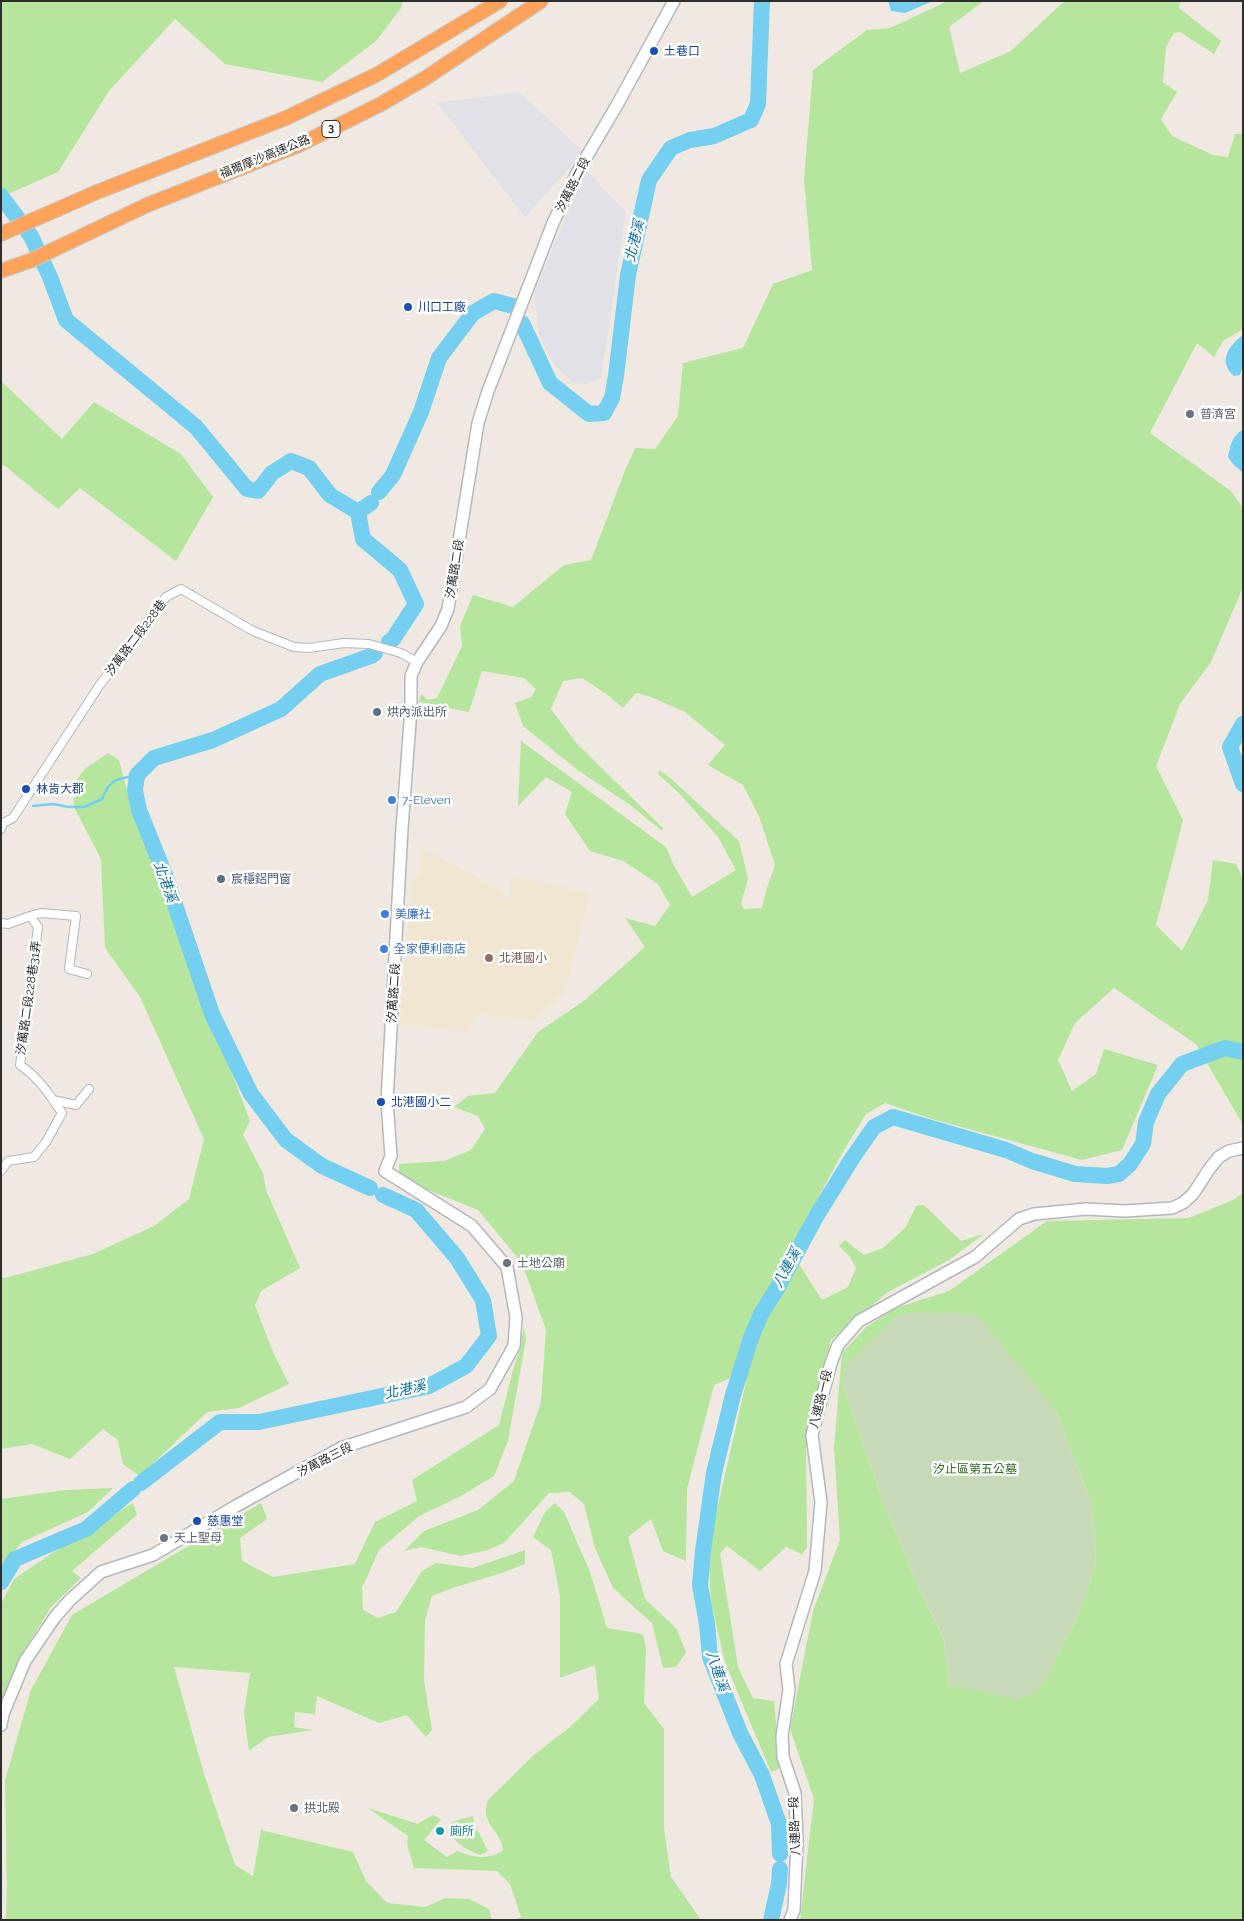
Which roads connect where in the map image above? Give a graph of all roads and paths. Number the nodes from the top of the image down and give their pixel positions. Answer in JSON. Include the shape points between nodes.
{"nodes":[{"id":1,"x":500,"y":1,"type":"edge"},
{"id":2,"x":540,"y":1,"type":"edge"},
{"id":3,"x":674,"y":1,"type":"edge"},
{"id":4,"x":1,"y":234,"type":"edge"},
{"id":5,"x":1,"y":272,"type":"edge"},
{"id":6,"x":417,"y":662,"type":"junction"},
{"id":7,"x":1,"y":829,"type":"edge"},
{"id":8,"x":30,"y":916,"type":"junction"},
{"id":9,"x":1,"y":923,"type":"edge"},
{"id":10,"x":88,"y":974,"type":"dead end"},
{"id":11,"x":89,"y":1088,"type":"dead end"},
{"id":12,"x":53,"y":1100,"type":"junction"},
{"id":13,"x":1243,"y":1148,"type":"edge"},
{"id":14,"x":1,"y":1171,"type":"edge"},
{"id":15,"x":385,"y":1171,"type":"joint"},
{"id":16,"x":1,"y":1725,"type":"edge"},
{"id":17,"x":790,"y":1920,"type":"edge"}],
"edges":[{"from":1,"to":4,"type":"highway","number":"3","via":[[376,75],[295,114],[97,192]]},
{"from":2,"to":5,"type":"highway","name":"福爾摩沙高速公路","number":"3","via":[[381,104],[298,145],[147,205]]},
{"from":3,"to":6,"type":"street","name":"汐萬路二段","via":[[577,172],[524,294],[478,423],[448,609],[441,626]]},
{"from":6,"to":7,"type":"street","name":"汐萬路二段228巷","via":[[401,653],[369,644],[294,648],[253,631],[181,589],[166,597],[105,679],[13,818]]},
{"from":6,"to":15,"type":"street","name":"汐萬路二段","via":[[410,676],[411,709],[387,1101],[391,1156]]},
{"from":8,"to":9,"type":"street","via":[[8,924]]},
{"from":8,"to":10,"type":"street","via":[[41,913],[76,916],[69,969]]},
{"from":8,"to":12,"type":"street","name":"汐萬路二段228巷31弄","via":[[38,927],[20,1065]]},
{"from":11,"to":12,"type":"street","via":[[76,1105]]},
{"from":12,"to":14,"type":"street","name":"汐萬路二段228巷31弄","via":[[62,1113],[46,1142],[34,1157],[8,1161]]},
{"from":13,"to":17,"type":"street","name":"八連路一段","via":[[1219,1157],[1193,1194],[1172,1208],[1086,1209],[1034,1214],[1019,1219],[975,1258],[859,1320],[838,1345],[812,1435],[821,1502],[815,1571],[786,1664],[789,1690],[782,1736],[783,1757],[795,1793],[797,1841],[794,1910]]},
{"from":15,"to":16,"type":"street","name":"汐萬路三段","via":[[472,1226],[506,1267],[516,1317],[514,1346],[490,1389],[466,1407],[341,1448],[153,1555],[101,1572],[55,1617],[25,1661]]}]}
